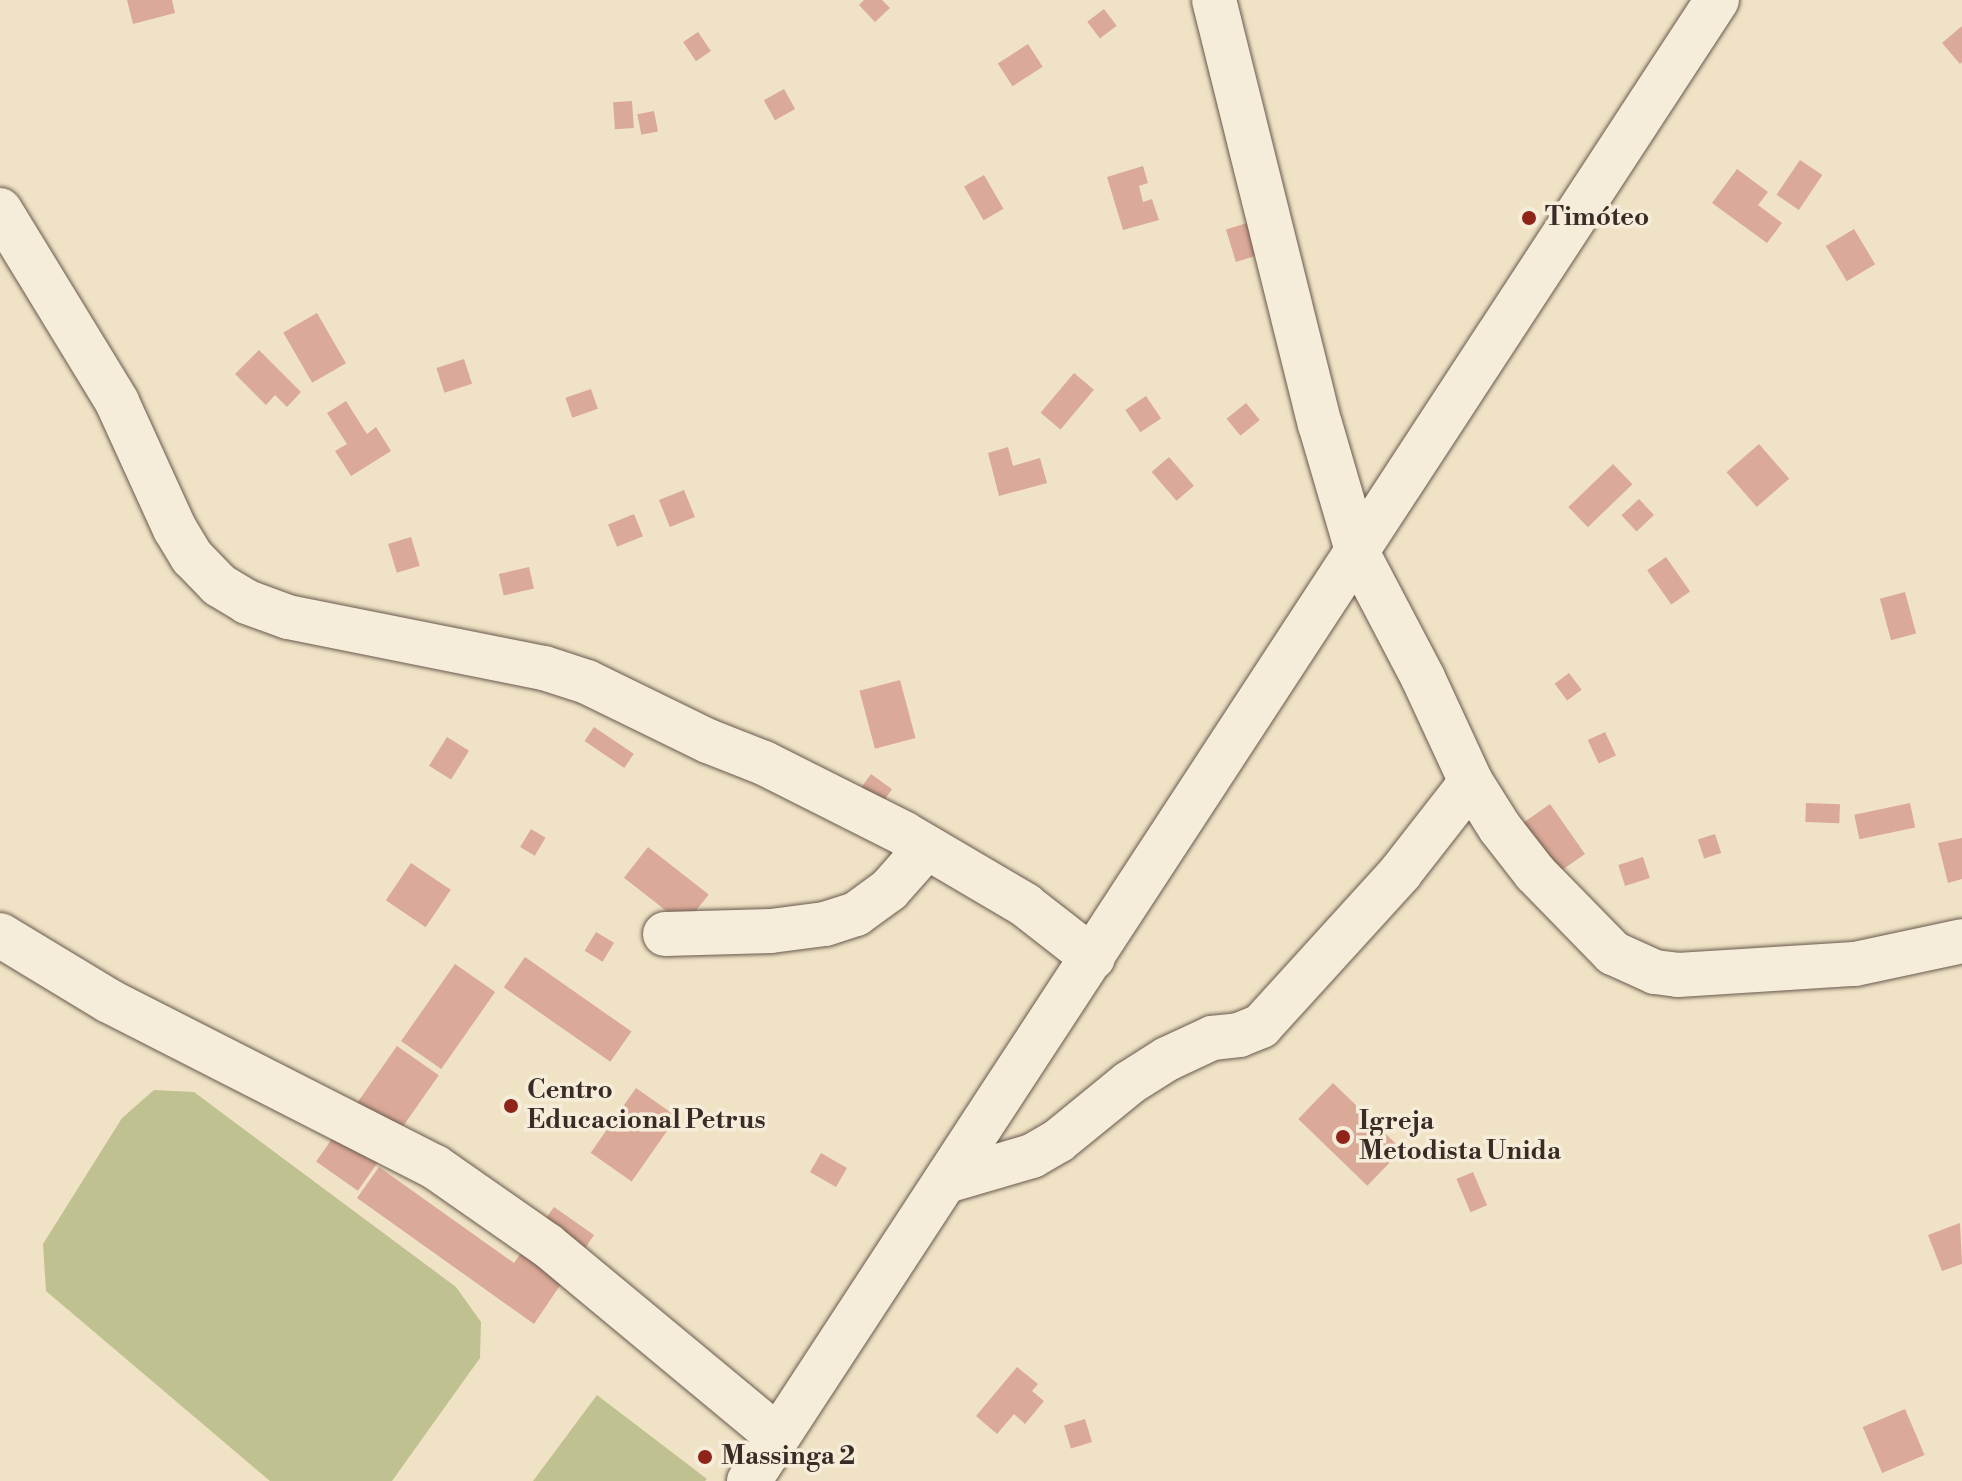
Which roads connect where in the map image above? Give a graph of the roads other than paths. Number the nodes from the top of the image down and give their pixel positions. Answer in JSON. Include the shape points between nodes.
{"nodes":[{"id":1,"x":1214,"y":0,"type":"edge"},
{"id":2,"x":1717,"y":0,"type":"edge"},
{"id":3,"x":0,"y":210,"type":"edge"},
{"id":4,"x":1358,"y":554,"type":"junction"},
{"id":5,"x":1471,"y":782,"type":"junction"},
{"id":6,"x":927,"y":847,"type":"junction"},
{"id":7,"x":665,"y":934,"type":"dead end"},
{"id":8,"x":0,"y":935,"type":"edge"},
{"id":9,"x":1962,"y":941,"type":"edge"},
{"id":10,"x":1093,"y":958,"type":"junction"},
{"id":11,"x":947,"y":1181,"type":"junction"},
{"id":12,"x":777,"y":1436,"type":"junction"},
{"id":13,"x":749,"y":1481,"type":"edge"}],
"edges":[{"from":1,"to":4,"type":"street","via":[[1320,424]]},
{"from":2,"to":4,"type":"street"},
{"from":3,"to":6,"type":"street","via":[[117,402],[175,529],[219,585],[288,617],[544,668],[587,682],[838,799]]},
{"from":4,"to":5,"type":"street"},
{"from":4,"to":10,"type":"street"},
{"from":5,"to":9,"type":"street","via":[[1500,828],[1571,911],[1613,953],[1655,972],[1855,964]]},
{"from":5,"to":11,"type":"street","via":[[1400,873],[1261,1026],[1212,1038],[1167,1059],[1032,1156]]},
{"from":6,"to":7,"type":"street","via":[[889,890],[856,914],[771,931]]},
{"from":6,"to":10,"type":"street","via":[[1025,905]]},
{"from":8,"to":12,"type":"street","via":[[109,1001],[435,1167],[547,1245]]},
{"from":10,"to":11,"type":"street"},
{"from":11,"to":12,"type":"street"},
{"from":12,"to":13,"type":"street"}]}
